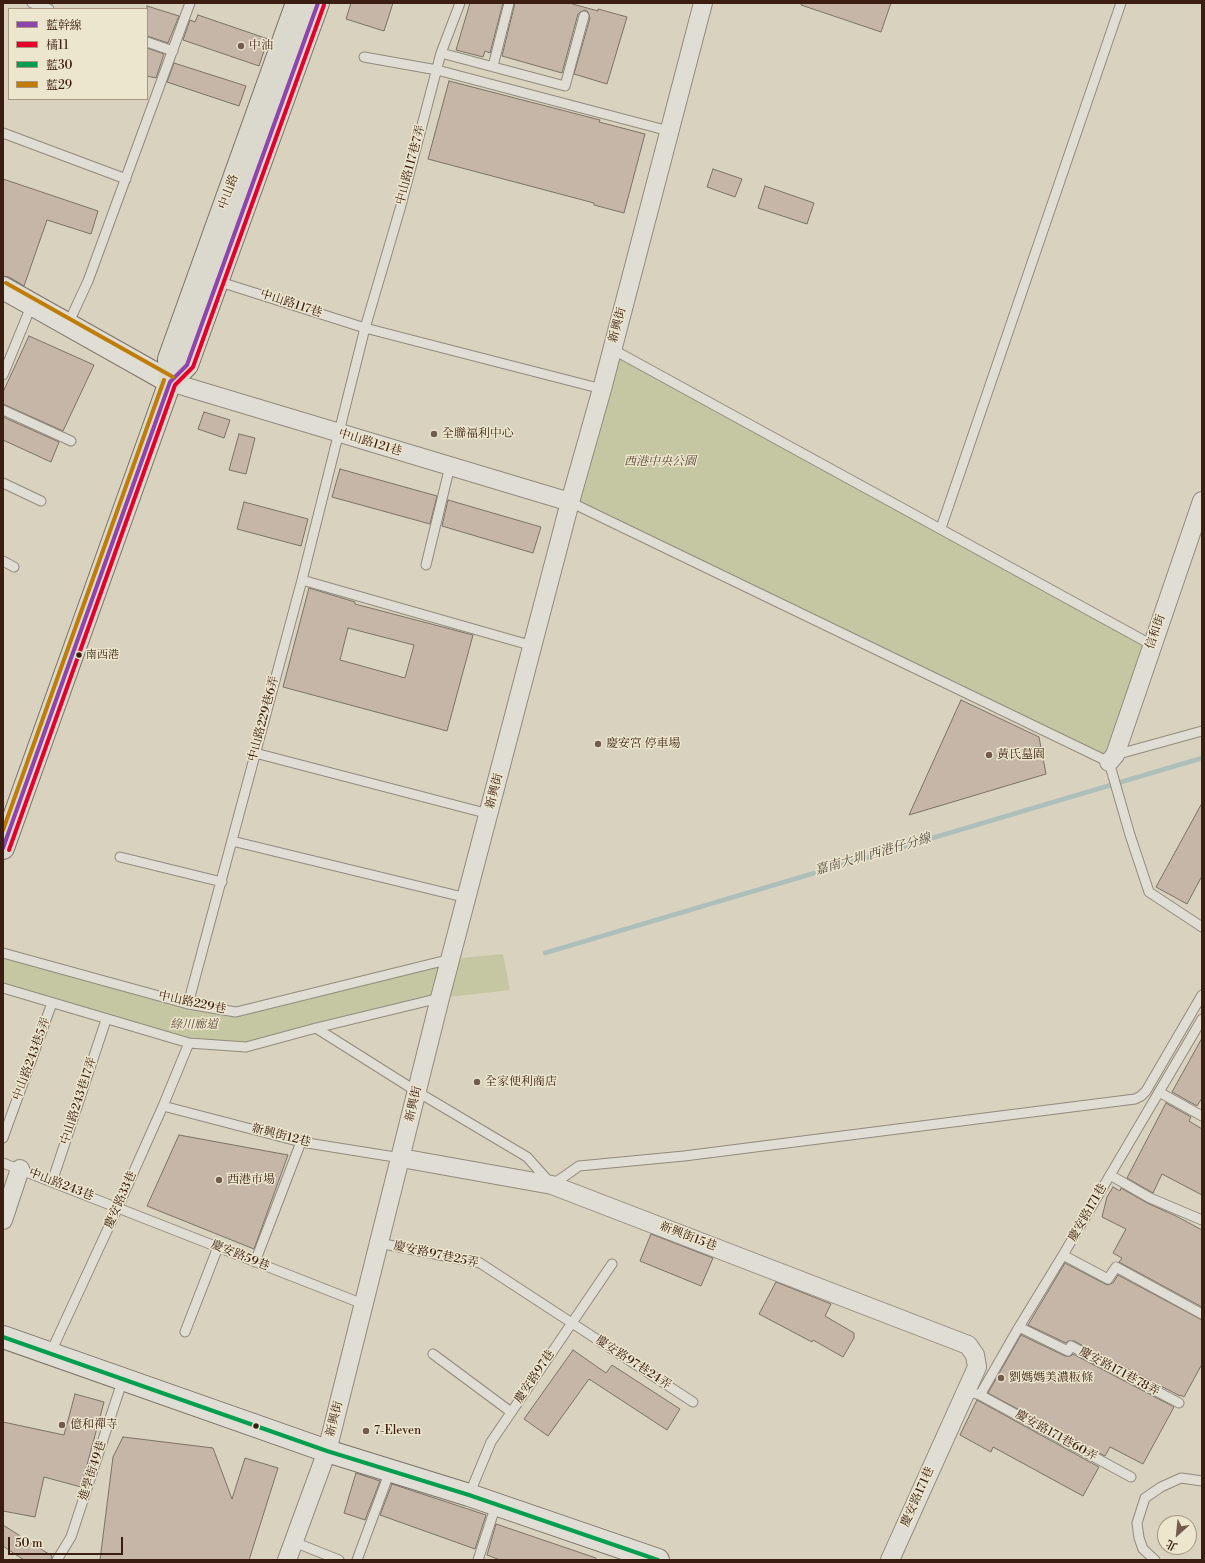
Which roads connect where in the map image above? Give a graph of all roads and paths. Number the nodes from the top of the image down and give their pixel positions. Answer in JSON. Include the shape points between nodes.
{"nodes":[{"id":1,"x":32,"y":3,"type":"edge"},
{"id":2,"x":190,"y":3,"type":"edge"},
{"id":3,"x":297,"y":3,"type":"edge"},
{"id":4,"x":318,"y":3,"type":"edge"},
{"id":5,"x":460,"y":3,"type":"edge"},
{"id":6,"x":509,"y":3,"type":"edge"},
{"id":7,"x":703,"y":3,"type":"edge"},
{"id":8,"x":1121,"y":3,"type":"edge"},
{"id":9,"x":46,"y":8,"type":"edge"},
{"id":10,"x":584,"y":16,"type":"dead end"},
{"id":11,"x":294,"y":41,"type":"junction"},
{"id":12,"x":148,"y":42,"type":"edge"},
{"id":13,"x":173,"y":51,"type":"junction"},
{"id":14,"x":441,"y":53,"type":"junction"},
{"id":15,"x":364,"y":57,"type":"dead end"},
{"id":16,"x":493,"y":66,"type":"junction"},
{"id":17,"x":437,"y":70,"type":"junction"},
{"id":18,"x":669,"y":130,"type":"junction"},
{"id":19,"x":3,"y":133,"type":"edge"},
{"id":20,"x":126,"y":180,"type":"junction"},
{"id":21,"x":217,"y":281,"type":"junction"},
{"id":22,"x":3,"y":288,"type":"edge"},
{"id":23,"x":32,"y":304,"type":"junction"},
{"id":24,"x":68,"y":324,"type":"junction"},
{"id":25,"x":365,"y":328,"type":"junction"},
{"id":26,"x":612,"y":349,"type":"junction"},
{"id":27,"x":3,"y":375,"type":"edge"},
{"id":28,"x":170,"y":382,"type":"junction"},
{"id":29,"x":602,"y":389,"type":"junction"},
{"id":30,"x":3,"y":410,"type":"edge"},
{"id":31,"x":338,"y":433,"type":"junction"},
{"id":32,"x":71,"y":441,"type":"dead end"},
{"id":33,"x":450,"y":466,"type":"junction"},
{"id":34,"x":3,"y":483,"type":"edge"},
{"id":35,"x":41,"y":501,"type":"dead end"},
{"id":36,"x":1202,"y":501,"type":"edge"},
{"id":37,"x":570,"y":502,"type":"junction"},
{"id":38,"x":941,"y":528,"type":"junction"},
{"id":39,"x":3,"y":562,"type":"edge"},
{"id":40,"x":426,"y":565,"type":"dead end"},
{"id":41,"x":14,"y":567,"type":"dead end"},
{"id":42,"x":302,"y":580,"type":"junction"},
{"id":43,"x":1152,"y":645,"type":"junction"},
{"id":44,"x":533,"y":646,"type":"junction"},
{"id":45,"x":1202,"y":731,"type":"edge"},
{"id":46,"x":255,"y":753,"type":"junction"},
{"id":47,"x":1112,"y":759,"type":"junction"},
{"id":48,"x":489,"y":814,"type":"junction"},
{"id":49,"x":232,"y":841,"type":"junction"},
{"id":50,"x":3,"y":848,"type":"edge"},
{"id":51,"x":120,"y":857,"type":"dead end"},
{"id":52,"x":222,"y":882,"type":"junction"},
{"id":53,"x":467,"y":898,"type":"junction"},
{"id":54,"x":1202,"y":927,"type":"edge"},
{"id":55,"x":3,"y":953,"type":"edge"},
{"id":56,"x":451,"y":958,"type":"junction"},
{"id":57,"x":3,"y":988,"type":"edge"},
{"id":58,"x":1202,"y":995,"type":"edge"},
{"id":59,"x":440,"y":998,"type":"junction"},
{"id":60,"x":52,"y":1003,"type":"junction"},
{"id":61,"x":188,"y":1004,"type":"junction"},
{"id":62,"x":1202,"y":1019,"type":"edge"},
{"id":63,"x":106,"y":1020,"type":"junction"},
{"id":64,"x":316,"y":1028,"type":"junction"},
{"id":65,"x":189,"y":1043,"type":"junction"},
{"id":66,"x":416,"y":1091,"type":"junction"},
{"id":67,"x":1159,"y":1092,"type":"junction"},
{"id":68,"x":163,"y":1106,"type":"junction"},
{"id":69,"x":1202,"y":1116,"type":"edge"},
{"id":70,"x":3,"y":1138,"type":"edge"},
{"id":71,"x":301,"y":1142,"type":"junction"},
{"id":72,"x":401,"y":1158,"type":"junction"},
{"id":73,"x":3,"y":1162,"type":"edge"},
{"id":74,"x":20,"y":1169,"type":"junction"},
{"id":75,"x":1110,"y":1175,"type":"junction"},
{"id":76,"x":52,"y":1182,"type":"junction"},
{"id":77,"x":552,"y":1185,"type":"junction"},
{"id":78,"x":118,"y":1207,"type":"junction"},
{"id":79,"x":3,"y":1220,"type":"edge"},
{"id":80,"x":1202,"y":1220,"type":"edge"},
{"id":81,"x":379,"y":1243,"type":"junction"},
{"id":82,"x":218,"y":1247,"type":"junction"},
{"id":83,"x":1064,"y":1255,"type":"junction"},
{"id":84,"x":255,"y":1262,"type":"junction"},
{"id":85,"x":612,"y":1264,"type":"dead end"},
{"id":86,"x":363,"y":1304,"type":"junction"},
{"id":87,"x":1202,"y":1314,"type":"edge"},
{"id":88,"x":572,"y":1324,"type":"junction"},
{"id":89,"x":1019,"y":1327,"type":"junction"},
{"id":90,"x":185,"y":1332,"type":"dead end"},
{"id":91,"x":3,"y":1338,"type":"edge"},
{"id":92,"x":50,"y":1354,"type":"junction"},
{"id":93,"x":433,"y":1354,"type":"dead end"},
{"id":94,"x":977,"y":1366,"type":"joint"},
{"id":95,"x":123,"y":1379,"type":"junction"},
{"id":96,"x":973,"y":1393,"type":"junction"},
{"id":97,"x":694,"y":1402,"type":"dead end"},
{"id":98,"x":1179,"y":1403,"type":"dead end"},
{"id":99,"x":511,"y":1412,"type":"junction"},
{"id":100,"x":327,"y":1451,"type":"junction"},
{"id":101,"x":390,"y":1471,"type":"junction"},
{"id":102,"x":1131,"y":1477,"type":"dead end"},
{"id":103,"x":1202,"y":1480,"type":"edge"},
{"id":104,"x":470,"y":1495,"type":"junction"},
{"id":105,"x":496,"y":1505,"type":"junction"},
{"id":106,"x":294,"y":1542,"type":"junction"},
{"id":107,"x":57,"y":1560,"type":"edge"},
{"id":108,"x":287,"y":1560,"type":"edge"},
{"id":109,"x":339,"y":1560,"type":"edge"},
{"id":110,"x":357,"y":1560,"type":"edge"},
{"id":111,"x":478,"y":1560,"type":"edge"},
{"id":112,"x":658,"y":1560,"type":"edge"},
{"id":113,"x":890,"y":1560,"type":"edge"},
{"id":114,"x":1155,"y":1560,"type":"edge"}],
"edges":[{"from":1,"to":9,"type":"lane"},
{"from":2,"to":13,"type":"lane"},
{"from":3,"to":11,"type":"main road","name":"中山路"},
{"from":4,"to":11,"type":"main road","name":"中山路"},
{"from":5,"to":14,"type":"lane","name":"中山路117巷7弄"},
{"from":6,"to":16,"type":"lane"},
{"from":7,"to":18,"type":"street","name":"新興街"},
{"from":8,"to":38,"type":"lane"},
{"from":10,"to":16,"type":"lane","via":[[565,86]]},
{"from":11,"to":21,"type":"main road","name":"中山路"},
{"from":11,"to":28,"type":"main road","name":"中山路","via":[[169,358]]},
{"from":12,"to":13,"type":"lane"},
{"from":13,"to":20,"type":"lane"},
{"from":14,"to":16,"type":"lane"},
{"from":14,"to":17,"type":"lane","name":"中山路117巷7弄"},
{"from":15,"to":17,"type":"lane"},
{"from":17,"to":18,"type":"lane"},
{"from":17,"to":25,"type":"lane","name":"中山路117巷7弄"},
{"from":18,"to":26,"type":"street","name":"新興街"},
{"from":19,"to":20,"type":"lane"},
{"from":20,"to":24,"type":"lane","via":[[88,281]]},
{"from":21,"to":25,"type":"lane","name":"中山路117巷"},
{"from":21,"to":28,"type":"main road","name":"中山路","via":[[187,365]]},
{"from":22,"to":23,"type":"main road"},
{"from":23,"to":24,"type":"main road"},
{"from":23,"to":27,"type":"lane"},
{"from":24,"to":28,"type":"main road"},
{"from":25,"to":29,"type":"lane","name":"中山路117巷"},
{"from":25,"to":31,"type":"lane","name":"中山路117巷7弄"},
{"from":26,"to":29,"type":"street","name":"新興街"},
{"from":26,"to":38,"type":"lane"},
{"from":28,"to":31,"type":"street","name":"中山路121巷"},
{"from":28,"to":50,"type":"main road","name":"中山路"},
{"from":29,"to":37,"type":"street","name":"新興街"},
{"from":30,"to":32,"type":"lane"},
{"from":31,"to":33,"type":"street","name":"中山路121巷"},
{"from":31,"to":42,"type":"lane","name":"中山路229巷6弄"},
{"from":33,"to":37,"type":"street","name":"中山路121巷"},
{"from":33,"to":40,"type":"lane"},
{"from":34,"to":35,"type":"lane"},
{"from":36,"to":43,"type":"street","name":"信和街"},
{"from":37,"to":44,"type":"street","name":"新興街"},
{"from":37,"to":47,"type":"lane"},
{"from":38,"to":43,"type":"lane"},
{"from":39,"to":41,"type":"lane"},
{"from":42,"to":44,"type":"lane"},
{"from":42,"to":46,"type":"lane","name":"中山路229巷6弄"},
{"from":43,"to":47,"type":"street","name":"信和街"},
{"from":44,"to":48,"type":"street","name":"新興街"},
{"from":45,"to":47,"type":"lane"},
{"from":46,"to":48,"type":"lane"},
{"from":46,"to":49,"type":"lane","name":"中山路229巷6弄"},
{"from":47,"to":54,"type":"lane","via":[[1120,800],[1149,892]]},
{"from":48,"to":53,"type":"street","name":"新興街"},
{"from":49,"to":52,"type":"lane","name":"中山路229巷6弄"},
{"from":49,"to":53,"type":"lane"},
{"from":51,"to":52,"type":"lane"},
{"from":52,"to":61,"type":"lane","name":"中山路229巷6弄"},
{"from":53,"to":56,"type":"street","name":"新興街"},
{"from":55,"to":61,"type":"lane","name":"中山路229巷"},
{"from":56,"to":59,"type":"street","name":"新興街"},
{"from":56,"to":61,"type":"lane","name":"中山路229巷","via":[[236,1012]]},
{"from":57,"to":60,"type":"lane"},
{"from":58,"to":77,"type":"lane","via":[[1146,1091],[1135,1099],[684,1156],[579,1166]]},
{"from":59,"to":64,"type":"lane"},
{"from":59,"to":66,"type":"street","name":"新興街"},
{"from":60,"to":63,"type":"lane"},
{"from":60,"to":70,"type":"lane","name":"中山路243巷5弄"},
{"from":62,"to":67,"type":"lane","name":"慶安路171巷"},
{"from":63,"to":65,"type":"lane"},
{"from":63,"to":76,"type":"lane","name":"中山路243巷17弄"},
{"from":64,"to":65,"type":"lane","via":[[246,1047]]},
{"from":64,"to":66,"type":"lane"},
{"from":65,"to":68,"type":"lane","name":"慶安路33巷"},
{"from":66,"to":72,"type":"street","name":"新興街"},
{"from":66,"to":77,"type":"lane","via":[[528,1157]]},
{"from":67,"to":69,"type":"lane"},
{"from":67,"to":75,"type":"lane","name":"慶安路171巷"},
{"from":68,"to":71,"type":"lane","name":"新興街12巷"},
{"from":68,"to":78,"type":"lane","name":"慶安路33巷"},
{"from":71,"to":72,"type":"lane","name":"新興街12巷"},
{"from":71,"to":84,"type":"lane"},
{"from":72,"to":77,"type":"street","name":"新興街15巷"},
{"from":72,"to":81,"type":"street","name":"新興街"},
{"from":73,"to":74,"type":"lane","name":"中山路243巷"},
{"from":74,"to":76,"type":"lane","name":"中山路243巷"},
{"from":74,"to":79,"type":"street"},
{"from":75,"to":80,"type":"lane","via":[[1150,1198]]},
{"from":75,"to":83,"type":"lane","name":"慶安路171巷"},
{"from":76,"to":78,"type":"lane","name":"中山路243巷"},
{"from":77,"to":94,"type":"street","name":"新興街15巷","via":[[968,1345],[975,1355]]},
{"from":78,"to":82,"type":"lane","name":"慶安路59巷"},
{"from":78,"to":92,"type":"lane","name":"慶安路33巷"},
{"from":81,"to":86,"type":"street","name":"新興街"},
{"from":81,"to":88,"type":"lane","name":"慶安路97巷25弄","via":[[480,1263]]},
{"from":82,"to":84,"type":"lane","name":"慶安路59巷"},
{"from":82,"to":90,"type":"lane"},
{"from":83,"to":87,"type":"lane","via":[[1108,1279],[1116,1267]]},
{"from":83,"to":89,"type":"lane","name":"慶安路171巷"},
{"from":84,"to":86,"type":"lane","name":"慶安路59巷"},
{"from":85,"to":88,"type":"lane","name":"慶安路97巷"},
{"from":86,"to":100,"type":"street","name":"新興街"},
{"from":88,"to":97,"type":"lane","name":"慶安路97巷24弄"},
{"from":88,"to":99,"type":"lane","name":"慶安路97巷"},
{"from":89,"to":96,"type":"lane","name":"慶安路171巷"},
{"from":89,"to":98,"type":"lane","name":"慶安路171巷78弄","via":[[1068,1351],[1071,1346]]},
{"from":91,"to":92,"type":"main road"},
{"from":92,"to":95,"type":"main road"},
{"from":93,"to":99,"type":"lane"},
{"from":94,"to":96,"type":"street","name":"慶安路171巷"},
{"from":95,"to":100,"type":"main road"},
{"from":95,"to":107,"type":"lane","name":"進學街49巷","via":[[71,1537]]},
{"from":96,"to":102,"type":"lane","name":"慶安路171巷60弄"},
{"from":96,"to":113,"type":"street","name":"慶安路171巷"},
{"from":99,"to":104,"type":"lane","name":"慶安路97巷","via":[[491,1442]]},
{"from":100,"to":101,"type":"main road"},
{"from":100,"to":106,"type":"street","name":"新興街"},
{"from":101,"to":104,"type":"main road"},
{"from":101,"to":110,"type":"lane"},
{"from":103,"to":114,"type":"lane","via":[[1181,1478],[1145,1498],[1137,1523],[1139,1538],[1143,1549]]},
{"from":104,"to":105,"type":"main road"},
{"from":105,"to":111,"type":"lane"},
{"from":105,"to":112,"type":"main road"},
{"from":106,"to":108,"type":"street","name":"新興街"},
{"from":106,"to":109,"type":"lane"}]}
